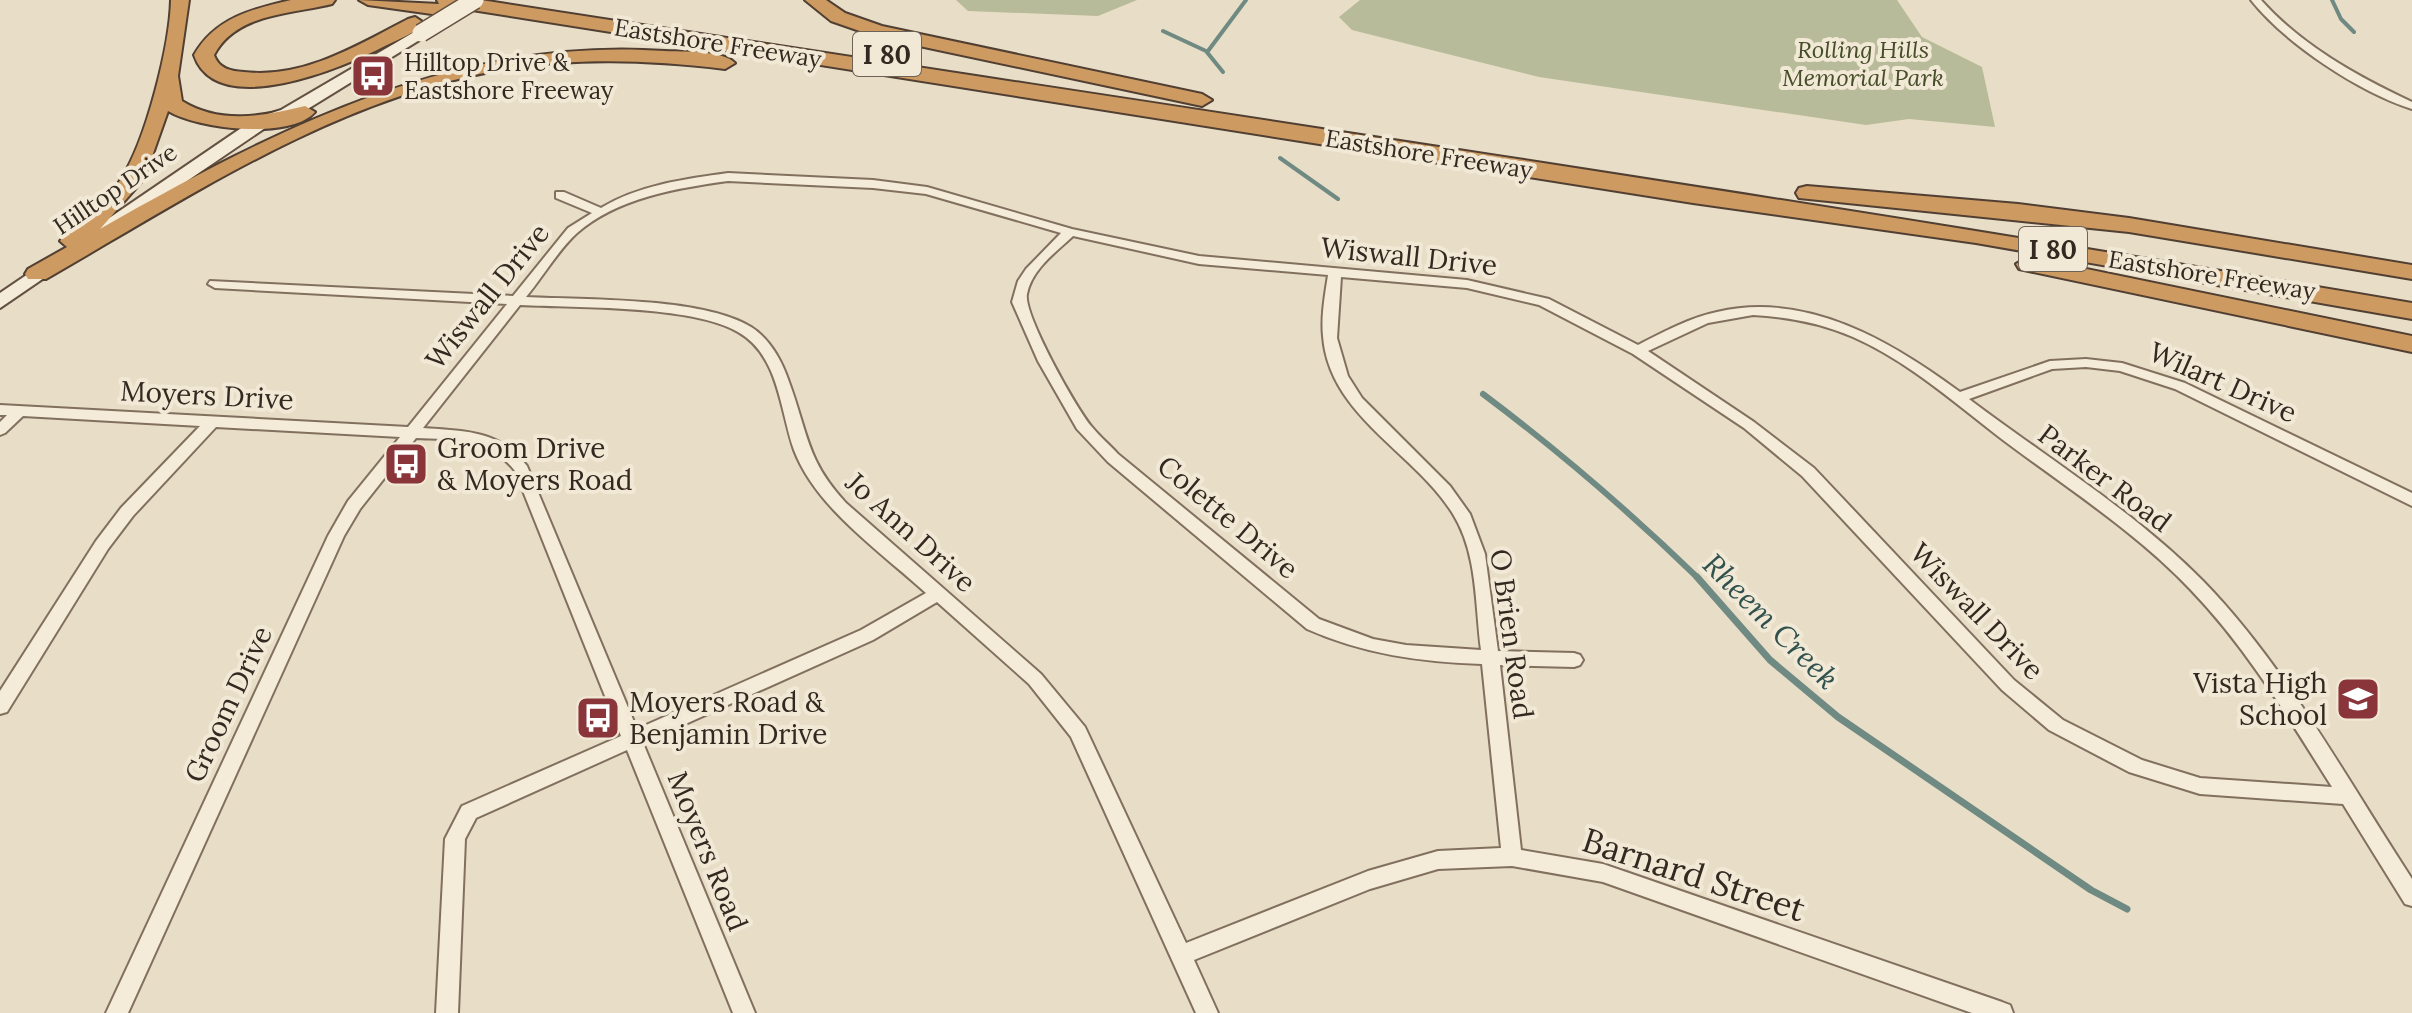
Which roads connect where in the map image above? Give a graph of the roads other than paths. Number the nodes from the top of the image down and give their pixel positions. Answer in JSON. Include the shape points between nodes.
{"nodes":[{"id":1,"x":180,"y":0,"type":"edge"},
{"id":2,"x":326,"y":0,"type":"edge"},
{"id":3,"x":368,"y":0,"type":"edge"},
{"id":4,"x":446,"y":0,"type":"edge"},
{"id":5,"x":453,"y":0,"type":"edge"},
{"id":6,"x":475,"y":0,"type":"edge"},
{"id":7,"x":539,"y":0,"type":"edge"},
{"id":8,"x":814,"y":0,"type":"edge"},
{"id":9,"x":2256,"y":0,"type":"edge"},
{"id":10,"x":418,"y":28,"type":"junction"},
{"id":11,"x":696,"y":49,"type":"junction"},
{"id":12,"x":168,"y":77,"type":"junction"},
{"id":13,"x":2412,"y":106,"type":"edge"},
{"id":14,"x":1235,"y":107,"type":"junction"},
{"id":15,"x":262,"y":122,"type":"junction"},
{"id":16,"x":1777,"y":191,"type":"junction"},
{"id":17,"x":560,"y":195,"type":"dead end"},
{"id":18,"x":1693,"y":196,"type":"junction"},
{"id":19,"x":600,"y":212,"type":"junction"},
{"id":20,"x":1070,"y":232,"type":"junction"},
{"id":21,"x":2412,"y":272,"type":"edge"},
{"id":22,"x":37,"y":274,"type":"junction"},
{"id":23,"x":1335,"y":274,"type":"junction"},
{"id":24,"x":215,"y":284,"type":"dead end"},
{"id":25,"x":2412,"y":292,"type":"edge"},
{"id":26,"x":514,"y":301,"type":"junction"},
{"id":27,"x":0,"y":302,"type":"edge"},
{"id":28,"x":2412,"y":311,"type":"edge"},
{"id":29,"x":2412,"y":344,"type":"edge"},
{"id":30,"x":1638,"y":351,"type":"junction"},
{"id":31,"x":1957,"y":398,"type":"junction"},
{"id":32,"x":0,"y":410,"type":"edge"},
{"id":33,"x":20,"y":411,"type":"junction"},
{"id":34,"x":212,"y":422,"type":"junction"},
{"id":35,"x":0,"y":430,"type":"edge"},
{"id":36,"x":411,"y":432,"type":"junction"},
{"id":37,"x":2412,"y":500,"type":"edge"},
{"id":38,"x":939,"y":593,"type":"junction"},
{"id":39,"x":1490,"y":656,"type":"junction"},
{"id":40,"x":1574,"y":660,"type":"dead end"},
{"id":41,"x":0,"y":707,"type":"edge"},
{"id":42,"x":633,"y":741,"type":"junction"},
{"id":43,"x":2347,"y":796,"type":"junction"},
{"id":44,"x":1512,"y":857,"type":"junction"},
{"id":45,"x":2412,"y":897,"type":"edge"},
{"id":46,"x":1180,"y":955,"type":"junction"},
{"id":47,"x":117,"y":1013,"type":"edge"},
{"id":48,"x":447,"y":1013,"type":"edge"},
{"id":49,"x":744,"y":1013,"type":"edge"},
{"id":50,"x":1207,"y":1013,"type":"edge"},
{"id":51,"x":2002,"y":1013,"type":"edge"}],
"edges":[{"from":1,"to":12,"type":"highway"},
{"from":2,"to":10,"type":"highway","via":[[278,9],[232,27],[211,42],[206,62],[217,72],[241,79],[285,77],[334,64]]},
{"from":3,"to":11,"type":"highway"},
{"from":4,"to":11,"type":"highway","name":"Eastshore Freeway","number":"I 80"},
{"from":5,"to":10,"type":"main road","name":"Hilltop Drive"},
{"from":6,"to":10,"type":"main road","name":"Hilltop Drive","bridge":true},
{"from":7,"to":14,"type":"highway","name":"Eastshore Freeway","number":"I 80"},
{"from":8,"to":14,"type":"highway","via":[[849,23],[884,33]]},
{"from":9,"to":13,"type":"street","via":[[2302,42]]},
{"from":10,"to":15,"type":"main road","name":"Hilltop Drive","via":[[268,113]]},
{"from":11,"to":15,"type":"highway","via":[[511,54],[417,73],[284,120]]},
{"from":11,"to":18,"type":"highway","name":"Eastshore Freeway","number":"I 80","via":[[1114,105]]},
{"from":11,"to":22,"type":"highway","via":[[544,58],[475,69],[398,90],[291,133]]},
{"from":12,"to":15,"type":"highway","via":[[169,98],[187,113]]},
{"from":12,"to":22,"type":"highway","via":[[132,182]]},
{"from":14,"to":16,"type":"highway","name":"Eastshore Freeway","number":"I 80"},
{"from":15,"to":22,"type":"main road","name":"Hilltop Drive"},
{"from":16,"to":21,"type":"highway","via":[[2129,225]]},
{"from":16,"to":25,"type":"highway","name":"Eastshore Freeway","number":"I 80","via":[[1966,216]]},
{"from":17,"to":19,"type":"street"},
{"from":18,"to":28,"type":"highway","name":"Eastshore Freeway","number":"I 80","via":[[1976,236]]},
{"from":18,"to":29,"type":"highway"},
{"from":19,"to":20,"type":"street","name":"Wiswall Drive","via":[[693,182],[728,177],[803,179],[927,191]]},
{"from":19,"to":26,"type":"street","name":"Wiswall Drive","via":[[562,241]]},
{"from":20,"to":23,"type":"street","name":"Wiswall Drive","via":[[1199,260]]},
{"from":20,"to":39,"type":"street","name":"Colette Drive","via":[[1028,272],[1019,302],[1070,407],[1113,458],[1313,624],[1342,640],[1377,649]]},
{"from":22,"to":27,"type":"main road","name":"Hilltop Drive"},
{"from":23,"to":30,"type":"street","name":"Wiswall Drive","via":[[1467,284],[1530,298]]},
{"from":23,"to":39,"type":"street","name":"O Brien Road","via":[[1329,325],[1336,368],[1358,401],[1459,511],[1473,539]]},
{"from":24,"to":26,"type":"street","name":"Jo Ann Drive"},
{"from":26,"to":36,"type":"street","name":"Wiswall Drive"},
{"from":26,"to":38,"type":"street","name":"Jo Ann Drive","via":[[698,313],[754,336],[777,372],[809,466],[823,487]]},
{"from":30,"to":31,"type":"street","name":"Parker Road","via":[[1706,316],[1776,312],[1817,319],[1869,339]]},
{"from":30,"to":43,"type":"street","name":"Wiswall Drive","via":[[1749,425],[1808,472],[2008,685],[2056,725],[2136,766],[2200,786]]},
{"from":31,"to":37,"type":"street","name":"Wilart Drive","via":[[2050,365],[2122,367],[2180,386]]},
{"from":31,"to":43,"type":"street","name":"Parker Road","via":[[2153,545],[2219,609]]},
{"from":32,"to":33,"type":"street","name":"Moyers Drive"},
{"from":33,"to":34,"type":"street","name":"Moyers Drive"},
{"from":33,"to":35,"type":"street"},
{"from":34,"to":36,"type":"street","name":"Moyers Drive"},
{"from":34,"to":41,"type":"street","via":[[102,545]]},
{"from":36,"to":42,"type":"street","name":"Moyers Road","via":[[466,437],[507,449],[522,470]]},
{"from":36,"to":47,"type":"street","name":"Groom Drive","via":[[336,536]]},
{"from":38,"to":42,"type":"street","via":[[867,635]]},
{"from":38,"to":46,"type":"street","name":"Jo Ann Drive","via":[[1035,679],[1078,732]]},
{"from":39,"to":40,"type":"street","name":"Colette Drive"},
{"from":39,"to":44,"type":"street","name":"O Brien Road"},
{"from":42,"to":48,"type":"street","via":[[469,812],[455,839]]},
{"from":42,"to":49,"type":"street","name":"Moyers Road"},
{"from":43,"to":45,"type":"street","name":"Parker Road"},
{"from":44,"to":46,"type":"street","name":"Barnard Street","via":[[1438,860],[1368,880]]},
{"from":44,"to":51,"type":"street","name":"Barnard Street","via":[[1603,873]]},
{"from":46,"to":50,"type":"street","name":"Jo Ann Drive"}]}
